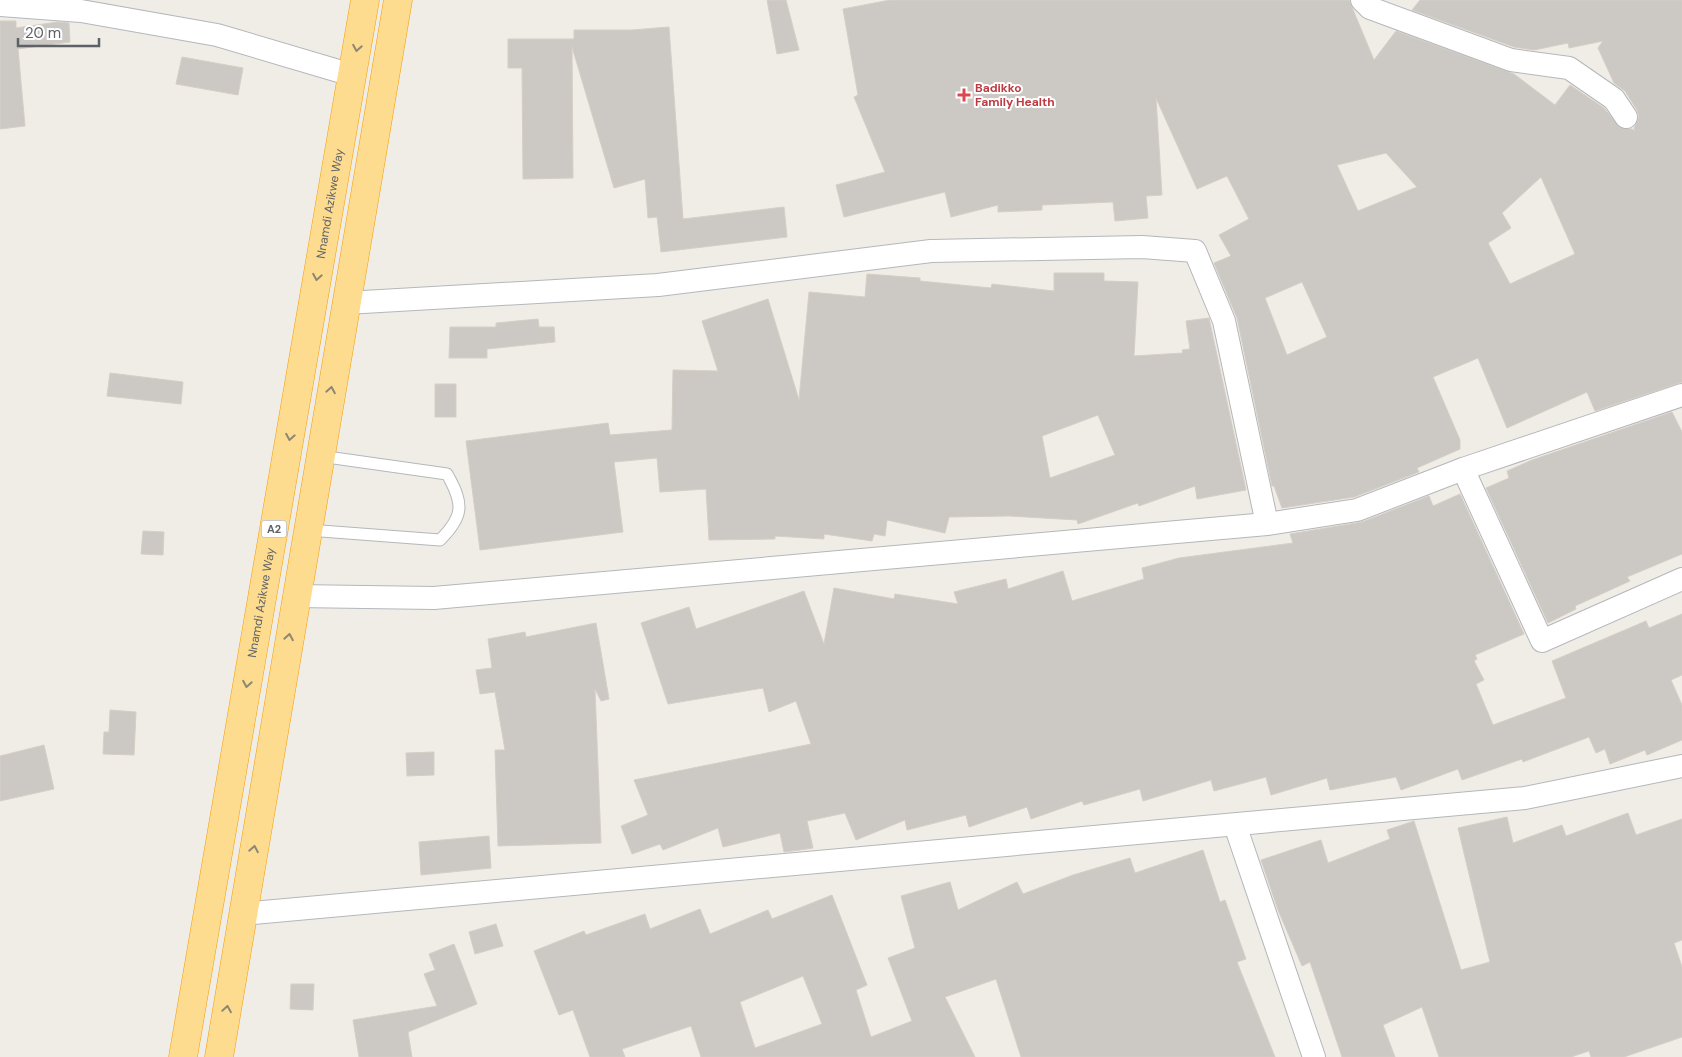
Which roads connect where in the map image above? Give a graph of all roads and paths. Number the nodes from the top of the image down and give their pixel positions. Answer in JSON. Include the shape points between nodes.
{"nodes":[{"id":1,"x":365,"y":0,"type":"edge"},
{"id":2,"x":398,"y":0,"type":"edge"},
{"id":3,"x":1362,"y":0,"type":"edge"},
{"id":4,"x":0,"y":5,"type":"edge"},
{"id":5,"x":352,"y":75,"type":"junction"},
{"id":6,"x":1626,"y":117,"type":"dead end"},
{"id":7,"x":346,"y":303,"type":"junction"},
{"id":8,"x":1682,"y":395,"type":"edge"},
{"id":9,"x":320,"y":456,"type":"junction"},
{"id":10,"x":1463,"y":469,"type":"junction"},
{"id":11,"x":1267,"y":524,"type":"junction"},
{"id":12,"x":308,"y":530,"type":"junction"},
{"id":13,"x":1682,"y":578,"type":"edge"},
{"id":14,"x":296,"y":596,"type":"junction"},
{"id":15,"x":1682,"y":766,"type":"edge"},
{"id":16,"x":1235,"y":825,"type":"junction"},
{"id":17,"x":242,"y":914,"type":"junction"},
{"id":18,"x":183,"y":1057,"type":"edge"},
{"id":19,"x":219,"y":1057,"type":"edge"},
{"id":20,"x":1314,"y":1057,"type":"edge"}],
"edges":[{"from":1,"to":5,"type":"highway","name":"Nnamdi Azikwe Way","number":"A2","one_way":true},
{"from":2,"to":7,"type":"highway"},
{"from":3,"to":6,"type":"street","via":[[1370,8],[1511,60],[1569,68],[1614,100]]},
{"from":4,"to":5,"type":"street","via":[[81,12],[217,35]]},
{"from":5,"to":18,"type":"highway","name":"Nnamdi Azikwe Way","number":"A2","one_way":true},
{"from":9,"to":7,"type":"highway","one_way":true},
{"from":7,"to":11,"type":"street","via":[[658,285],[931,250],[1142,248],[1195,251],[1224,321]]},
{"from":8,"to":10,"type":"street"},
{"from":9,"to":12,"type":"highway"},
{"from":9,"to":12,"type":"lane","via":[[447,474],[455,488],[459,510],[456,524],[440,540]]},
{"from":10,"to":11,"type":"street","via":[[1357,510]]},
{"from":10,"to":13,"type":"street","via":[[1542,640]]},
{"from":11,"to":14,"type":"street","via":[[434,598]]},
{"from":12,"to":14,"type":"highway"},
{"from":17,"to":14,"type":"highway","one_way":true},
{"from":15,"to":16,"type":"street","via":[[1525,798]]},
{"from":16,"to":17,"type":"street"},
{"from":16,"to":20,"type":"street"},
{"from":19,"to":17,"type":"highway","one_way":true}]}
